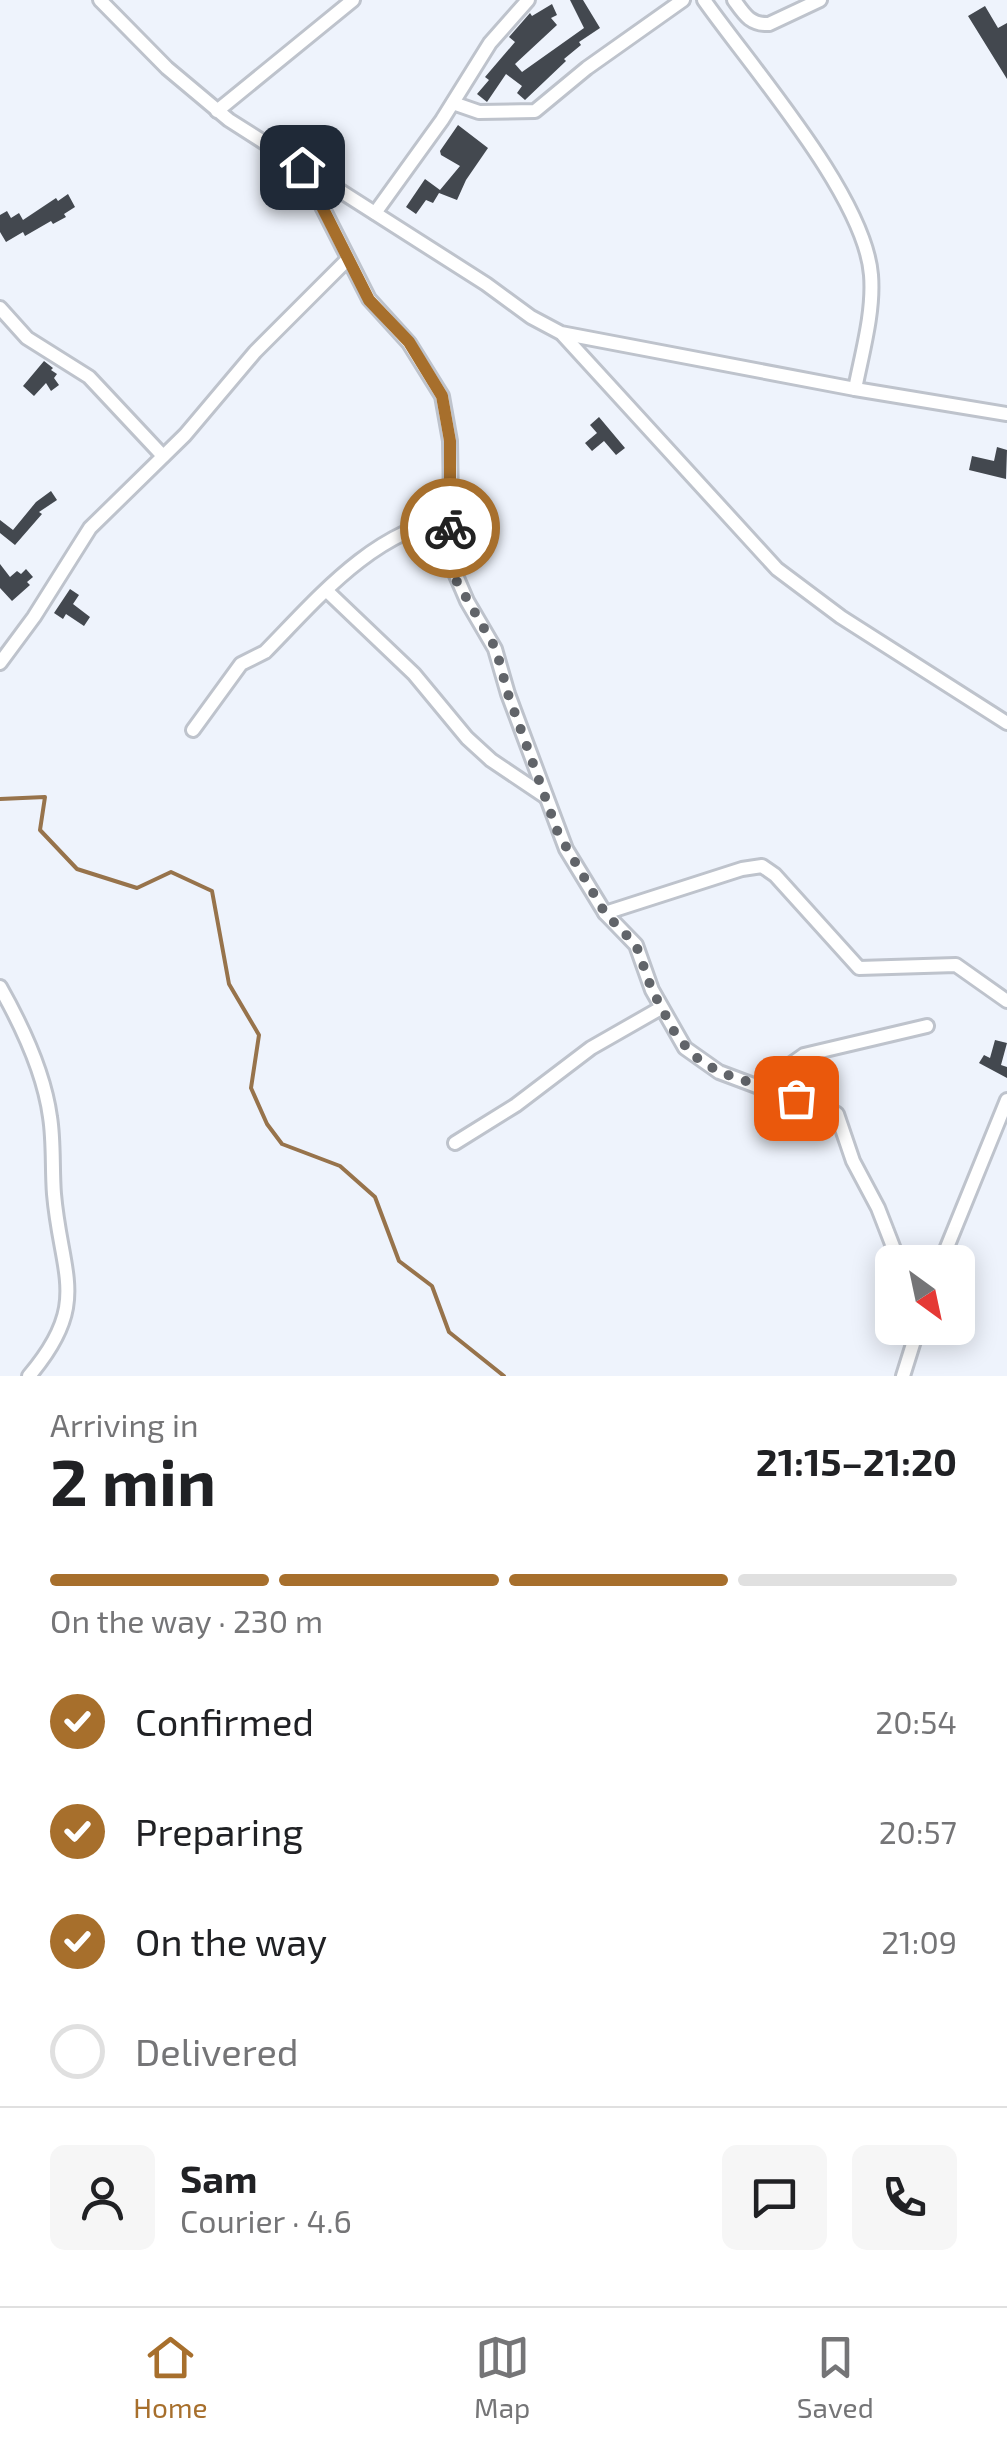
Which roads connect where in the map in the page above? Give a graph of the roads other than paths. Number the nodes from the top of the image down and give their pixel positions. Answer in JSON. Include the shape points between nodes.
{"nodes":[{"id":1,"x":100,"y":0,"type":"edge"},
{"id":2,"x":352,"y":0,"type":"edge"},
{"id":3,"x":528,"y":0,"type":"edge"},
{"id":4,"x":683,"y":0,"type":"edge"},
{"id":5,"x":704,"y":0,"type":"edge"},
{"id":6,"x":734,"y":0,"type":"edge"},
{"id":7,"x":820,"y":0,"type":"edge"},
{"id":8,"x":453,"y":103,"type":"junction"},
{"id":9,"x":217,"y":111,"type":"junction"},
{"id":10,"x":302,"y":167,"type":"junction"},
{"id":11,"x":375,"y":213,"type":"junction"},
{"id":12,"x":347,"y":260,"type":"junction"},
{"id":13,"x":0,"y":308,"type":"edge"},
{"id":14,"x":562,"y":333,"type":"junction"},
{"id":15,"x":855,"y":390,"type":"junction"},
{"id":16,"x":1007,"y":414,"type":"edge"},
{"id":17,"x":163,"y":456,"type":"junction"},
{"id":18,"x":450,"y":518,"type":"junction"},
{"id":19,"x":328,"y":590,"type":"junction"},
{"id":20,"x":0,"y":662,"type":"edge"},
{"id":21,"x":1007,"y":723,"type":"edge"},
{"id":22,"x":193,"y":730,"type":"dead end"},
{"id":23,"x":546,"y":797,"type":"junction"},
{"id":24,"x":605,"y":913,"type":"junction"},
{"id":25,"x":0,"y":987,"type":"edge"},
{"id":26,"x":1007,"y":1001,"type":"edge"},
{"id":27,"x":661,"y":1008,"type":"junction"},
{"id":28,"x":926,"y":1026,"type":"dead end"},
{"id":29,"x":760,"y":1088,"type":"junction"},
{"id":30,"x":1007,"y":1100,"type":"edge"},
{"id":31,"x":455,"y":1143,"type":"dead end"},
{"id":32,"x":892,"y":1245,"type":"edge"},
{"id":33,"x":948,"y":1245,"type":"edge"},
{"id":34,"x":913,"y":1345,"type":"edge"},
{"id":35,"x":29,"y":1376,"type":"edge"},
{"id":36,"x":903,"y":1376,"type":"edge"}],
"edges":[{"from":1,"to":9,"type":"street"},
{"from":2,"to":9,"type":"street"},
{"from":3,"to":8,"type":"street","via":[[490,43]]},
{"from":4,"to":8,"type":"street","via":[[535,111],[479,112]]},
{"from":5,"to":15,"type":"street","via":[[862,232],[872,279]]},
{"from":6,"to":7,"type":"street","via":[[760,24]]},
{"from":8,"to":11,"type":"street"},
{"from":9,"to":10,"type":"street"},
{"from":10,"to":11,"type":"street"},
{"from":10,"to":12,"type":"street"},
{"from":11,"to":14,"type":"street"},
{"from":12,"to":17,"type":"street"},
{"from":12,"to":18,"type":"street","via":[[442,396],[450,441]]},
{"from":13,"to":17,"type":"street","via":[[27,338],[89,377]]},
{"from":14,"to":15,"type":"street"},
{"from":14,"to":21,"type":"street","via":[[787,578]]},
{"from":15,"to":16,"type":"street"},
{"from":17,"to":20,"type":"street","via":[[90,528]]},
{"from":18,"to":19,"type":"street","via":[[390,540]]},
{"from":18,"to":23,"type":"street","via":[[456,580],[496,649]]},
{"from":19,"to":22,"type":"street","via":[[265,652],[240,664]]},
{"from":19,"to":23,"type":"street","via":[[414,674],[467,738]]},
{"from":23,"to":24,"type":"street","via":[[562,840]]},
{"from":24,"to":26,"type":"street","via":[[762,866],[859,968],[956,965]]},
{"from":24,"to":27,"type":"street","via":[[636,945]]},
{"from":25,"to":35,"type":"street","via":[[50,1112],[68,1282],[58,1338]]},
{"from":27,"to":29,"type":"street","via":[[694,1056]]},
{"from":27,"to":31,"type":"street"},
{"from":28,"to":29,"type":"street","via":[[804,1056]]},
{"from":29,"to":32,"type":"street","via":[[837,1114]]},
{"from":30,"to":33,"type":"street"},
{"from":34,"to":36,"type":"street"}]}
